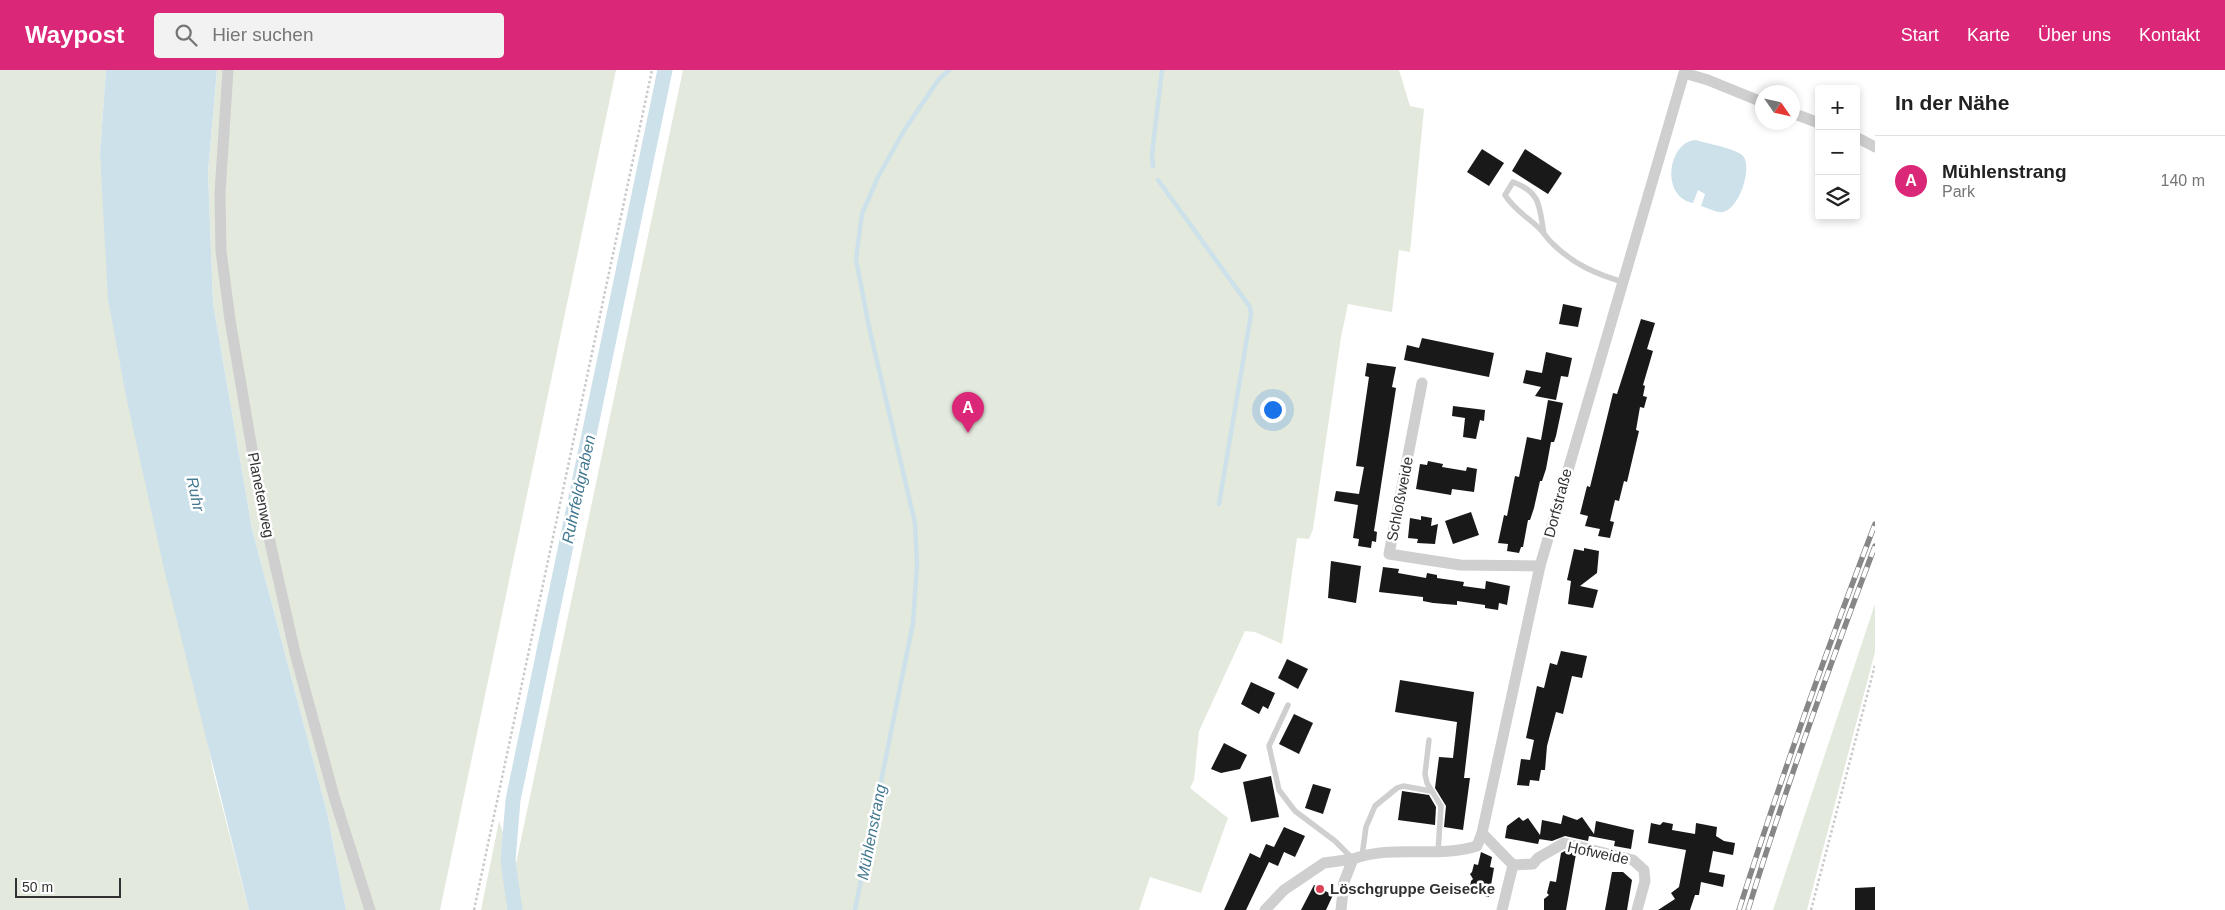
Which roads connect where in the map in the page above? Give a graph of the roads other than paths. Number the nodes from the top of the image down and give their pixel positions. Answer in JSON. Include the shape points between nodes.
{"nodes":[{"id":1,"x":228,"y":70,"type":"edge"},
{"id":2,"x":1681,"y":71,"type":"edge"},
{"id":3,"x":1755,"y":99,"type":"edge"},
{"id":4,"x":1800,"y":116,"type":"edge"},
{"id":5,"x":1815,"y":121,"type":"edge"},
{"id":6,"x":1860,"y":139,"type":"edge"},
{"id":7,"x":1875,"y":147,"type":"edge"},
{"id":8,"x":1544,"y":234,"type":"junction"},
{"id":9,"x":1623,"y":282,"type":"junction"},
{"id":10,"x":1422,"y":383,"type":"dead end"},
{"id":11,"x":1540,"y":566,"type":"junction"},
{"id":12,"x":1288,"y":705,"type":"dead end"},
{"id":13,"x":1429,"y":740,"type":"dead end"},
{"id":14,"x":1431,"y":791,"type":"junction"},
{"id":15,"x":1482,"y":833,"type":"junction"},
{"id":16,"x":1438,"y":852,"type":"junction"},
{"id":17,"x":1358,"y":858,"type":"junction"},
{"id":18,"x":1513,"y":865,"type":"junction"},
{"id":19,"x":370,"y":910,"type":"edge"},
{"id":20,"x":1265,"y":910,"type":"edge"},
{"id":21,"x":1341,"y":910,"type":"edge"},
{"id":22,"x":1502,"y":910,"type":"edge"},
{"id":23,"x":1637,"y":910,"type":"edge"}],
"edges":[{"from":1,"to":19,"type":"street","name":"Planetenweg","via":[[220,193],[220,251],[230,320],[261,502],[295,653],[335,800]]},
{"from":2,"to":3,"type":"street","name":"Dorfstraße"},
{"from":2,"to":9,"type":"street","name":"Dorfstraße"},
{"from":4,"to":5,"type":"street"},
{"from":6,"to":7,"type":"street"},
{"from":8,"to":8,"type":"lane","via":[[1513,208],[1505,195],[1514,182],[1528,188],[1538,200]]},
{"from":8,"to":9,"type":"lane","via":[[1578,266]]},
{"from":9,"to":11,"type":"street","name":"Dorfstraße"},
{"from":10,"to":11,"type":"street","name":"Schloßweide","via":[[1389,554],[1460,565]]},
{"from":11,"to":15,"type":"street","name":"Dorfstraße"},
{"from":12,"to":17,"type":"lane","via":[[1269,746],[1279,790],[1295,811]]},
{"from":13,"to":14,"type":"lane","via":[[1425,774]]},
{"from":14,"to":16,"type":"lane","via":[[1441,806]]},
{"from":14,"to":17,"type":"lane","via":[[1404,786],[1375,806]]},
{"from":15,"to":16,"type":"street","via":[[1477,846]]},
{"from":15,"to":18,"type":"street"},
{"from":16,"to":17,"type":"street","via":[[1373,852]]},
{"from":17,"to":20,"type":"street","via":[[1324,863],[1284,890]]},
{"from":17,"to":21,"type":"street","via":[[1344,882]]},
{"from":18,"to":22,"type":"street"},
{"from":18,"to":23,"type":"street","name":"Hofweide","via":[[1533,864],[1564,843],[1634,860],[1644,870],[1645,881]]}]}
